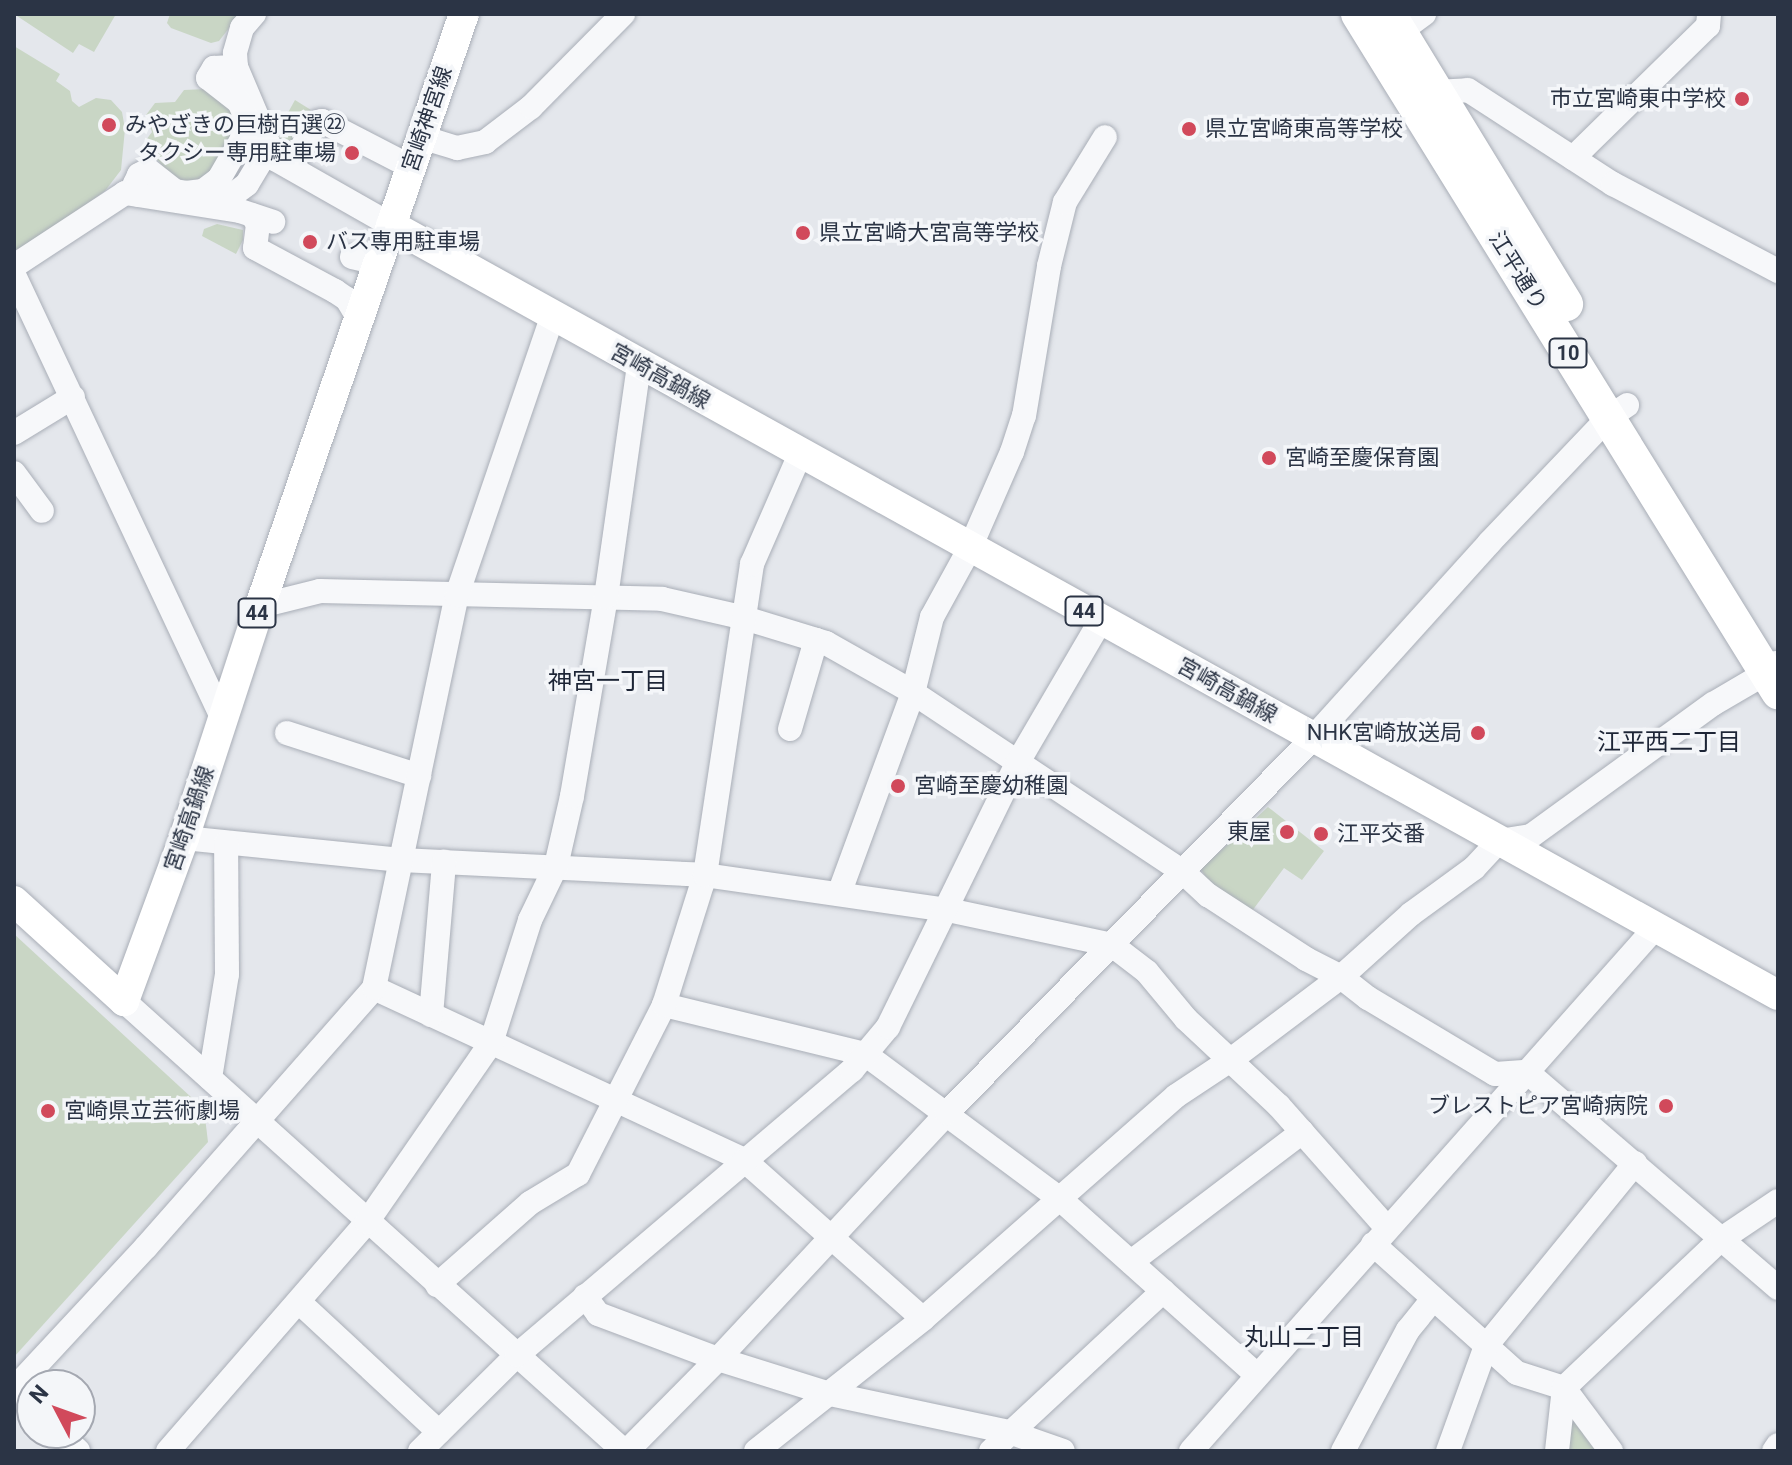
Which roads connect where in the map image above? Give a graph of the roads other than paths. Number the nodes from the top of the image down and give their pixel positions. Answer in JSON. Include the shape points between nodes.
{"nodes":[{"id":1,"x":254,"y":14,"type":"edge"},
{"id":2,"x":464,"y":14,"type":"edge"},
{"id":3,"x":623,"y":14,"type":"edge"},
{"id":4,"x":1358,"y":14,"type":"edge"},
{"id":5,"x":1709,"y":14,"type":"edge"},
{"id":6,"x":1398,"y":27,"type":"edge"},
{"id":7,"x":236,"y":60,"type":"junction"},
{"id":8,"x":1435,"y":92,"type":"junction"},
{"id":9,"x":421,"y":137,"type":"junction"},
{"id":10,"x":1105,"y":137,"type":"dead end"},
{"id":11,"x":277,"y":155,"type":"junction"},
{"id":12,"x":1573,"y":158,"type":"junction"},
{"id":13,"x":411,"y":167,"type":"junction"},
{"id":14,"x":139,"y":195,"type":"junction"},
{"id":15,"x":205,"y":206,"type":"junction"},
{"id":16,"x":391,"y":225,"type":"junction"},
{"id":17,"x":14,"y":266,"type":"edge"},
{"id":18,"x":1778,"y":271,"type":"edge"},
{"id":19,"x":14,"y":275,"type":"edge"},
{"id":20,"x":552,"y":317,"type":"junction"},
{"id":21,"x":359,"y":319,"type":"junction"},
{"id":22,"x":639,"y":365,"type":"junction"},
{"id":23,"x":73,"y":397,"type":"junction"},
{"id":24,"x":1618,"y":411,"type":"junction"},
{"id":25,"x":14,"y":433,"type":"edge"},
{"id":26,"x":800,"y":454,"type":"junction"},
{"id":27,"x":14,"y":473,"type":"edge"},
{"id":28,"x":42,"y":511,"type":"dead end"},
{"id":29,"x":970,"y":548,"type":"junction"},
{"id":30,"x":457,"y":595,"type":"junction"},
{"id":31,"x":606,"y":597,"type":"junction"},
{"id":32,"x":260,"y":606,"type":"junction"},
{"id":33,"x":741,"y":617,"type":"junction"},
{"id":34,"x":1101,"y":620,"type":"junction"},
{"id":35,"x":816,"y":640,"type":"junction"},
{"id":36,"x":1775,"y":669,"type":"edge"},
{"id":37,"x":913,"y":693,"type":"junction"},
{"id":38,"x":222,"y":717,"type":"junction"},
{"id":39,"x":790,"y":729,"type":"dead end"},
{"id":40,"x":287,"y":733,"type":"dead end"},
{"id":41,"x":1313,"y":738,"type":"junction"},
{"id":42,"x":1018,"y":762,"type":"junction"},
{"id":43,"x":419,"y":776,"type":"junction"},
{"id":44,"x":184,"y":838,"type":"junction"},
{"id":45,"x":1499,"y":841,"type":"junction"},
{"id":46,"x":226,"y":843,"type":"junction"},
{"id":47,"x":401,"y":860,"type":"junction"},
{"id":48,"x":444,"y":862,"type":"junction"},
{"id":49,"x":556,"y":866,"type":"junction"},
{"id":50,"x":1184,"y":873,"type":"junction"},
{"id":51,"x":705,"y":875,"type":"junction"},
{"id":52,"x":839,"y":894,"type":"junction"},
{"id":53,"x":14,"y":901,"type":"edge"},
{"id":54,"x":948,"y":910,"type":"junction"},
{"id":55,"x":1655,"y":928,"type":"junction"},
{"id":56,"x":1112,"y":945,"type":"junction"},
{"id":57,"x":1341,"y":977,"type":"junction"},
{"id":58,"x":374,"y":988,"type":"junction"},
{"id":59,"x":1778,"y":995,"type":"edge"},
{"id":60,"x":124,"y":1001,"type":"junction"},
{"id":61,"x":664,"y":1005,"type":"junction"},
{"id":62,"x":431,"y":1015,"type":"junction"},
{"id":63,"x":491,"y":1043,"type":"junction"},
{"id":64,"x":865,"y":1054,"type":"junction"},
{"id":65,"x":1232,"y":1059,"type":"junction"},
{"id":66,"x":1527,"y":1072,"type":"junction"},
{"id":67,"x":210,"y":1078,"type":"junction"},
{"id":68,"x":615,"y":1102,"type":"junction"},
{"id":69,"x":947,"y":1113,"type":"junction"},
{"id":70,"x":258,"y":1121,"type":"junction"},
{"id":71,"x":1302,"y":1132,"type":"junction"},
{"id":72,"x":744,"y":1160,"type":"junction"},
{"id":73,"x":1635,"y":1163,"type":"junction"},
{"id":74,"x":1060,"y":1199,"type":"junction"},
{"id":75,"x":1778,"y":1201,"type":"edge"},
{"id":76,"x":367,"y":1222,"type":"junction"},
{"id":77,"x":1380,"y":1236,"type":"junction"},
{"id":78,"x":833,"y":1238,"type":"junction"},
{"id":79,"x":1720,"y":1240,"type":"junction"},
{"id":80,"x":1131,"y":1262,"type":"junction"},
{"id":81,"x":437,"y":1285,"type":"junction"},
{"id":82,"x":1778,"y":1288,"type":"edge"},
{"id":83,"x":1163,"y":1291,"type":"junction"},
{"id":84,"x":585,"y":1296,"type":"junction"},
{"id":85,"x":1433,"y":1299,"type":"junction"},
{"id":86,"x":299,"y":1302,"type":"junction"},
{"id":87,"x":923,"y":1319,"type":"junction"},
{"id":88,"x":1486,"y":1346,"type":"junction"},
{"id":89,"x":517,"y":1355,"type":"junction"},
{"id":90,"x":718,"y":1359,"type":"junction"},
{"id":91,"x":1257,"y":1375,"type":"junction"},
{"id":92,"x":1564,"y":1388,"type":"junction"},
{"id":93,"x":14,"y":1390,"type":"edge"},
{"id":94,"x":830,"y":1394,"type":"junction"},
{"id":95,"x":439,"y":1432,"type":"junction"},
{"id":96,"x":1009,"y":1432,"type":"junction"},
{"id":97,"x":1778,"y":1445,"type":"edge"},
{"id":98,"x":168,"y":1451,"type":"edge"},
{"id":99,"x":420,"y":1451,"type":"edge"},
{"id":100,"x":626,"y":1451,"type":"edge"},
{"id":101,"x":756,"y":1451,"type":"edge"},
{"id":102,"x":991,"y":1451,"type":"edge"},
{"id":103,"x":1063,"y":1451,"type":"edge"},
{"id":104,"x":1191,"y":1451,"type":"edge"},
{"id":105,"x":1343,"y":1451,"type":"edge"},
{"id":106,"x":1448,"y":1451,"type":"edge"},
{"id":107,"x":1557,"y":1451,"type":"edge"},
{"id":108,"x":1611,"y":1451,"type":"edge"},
{"id":109,"x":1774,"y":1451,"type":"edge"}],
"edges":[{"from":1,"to":7,"type":"street","via":[[242,28]]},
{"from":2,"to":9,"type":"main road","name":"宮崎神宮線"},
{"from":3,"to":9,"type":"street","via":[[531,107],[485,142],[457,148]]},
{"from":4,"to":6,"type":"highway","name":"江平通り","number":"10"},
{"from":5,"to":12,"type":"street","via":[[1708,26]]},
{"from":6,"to":8,"type":"highway","name":"江平通り","number":"10"},
{"from":6,"to":24,"type":"highway","name":"江平通り","number":"10"},
{"from":7,"to":11,"type":"street"},
{"from":7,"to":14,"type":"street","via":[[214,68],[208,78],[239,102],[244,113],[242,139],[219,179],[203,191],[186,193],[148,170],[135,184]]},
{"from":8,"to":12,"type":"street","via":[[1468,90]]},
{"from":8,"to":24,"type":"highway","name":"江平通り","number":"10"},
{"from":9,"to":13,"type":"main road","name":"宮崎神宮線"},
{"from":10,"to":29,"type":"street","via":[[1065,202],[1024,416]]},
{"from":11,"to":13,"type":"street","via":[[322,121]]},
{"from":11,"to":15,"type":"street","via":[[261,161],[247,184],[226,200]]},
{"from":11,"to":16,"type":"street"},
{"from":12,"to":18,"type":"street"},
{"from":13,"to":16,"type":"main road","name":"宮崎神宮線"},
{"from":14,"to":15,"type":"street"},
{"from":14,"to":17,"type":"street","via":[[125,193]]},
{"from":15,"to":21,"type":"street","via":[[263,218],[255,248],[347,299]]},
{"from":16,"to":20,"type":"main road","name":"宮崎高鍋線","number":"44"},
{"from":16,"to":21,"type":"main road","name":"宮崎高鍋線","number":"44","via":[[365,260]]},
{"from":19,"to":23,"type":"street"},
{"from":20,"to":22,"type":"main road","name":"宮崎高鍋線","number":"44"},
{"from":20,"to":30,"type":"street"},
{"from":21,"to":32,"type":"main road","name":"宮崎高鍋線","number":"44"},
{"from":22,"to":26,"type":"main road","name":"宮崎高鍋線","number":"44"},
{"from":22,"to":31,"type":"street"},
{"from":23,"to":25,"type":"street"},
{"from":23,"to":38,"type":"street"},
{"from":24,"to":36,"type":"highway","name":"江平通り","number":"10"},
{"from":24,"to":41,"type":"street","via":[[1480,553]]},
{"from":26,"to":29,"type":"main road","name":"宮崎高鍋線","number":"44"},
{"from":26,"to":33,"type":"street","via":[[752,564]]},
{"from":27,"to":28,"type":"street"},
{"from":29,"to":34,"type":"main road","name":"宮崎高鍋線","number":"44"},
{"from":29,"to":37,"type":"street","via":[[932,617]]},
{"from":30,"to":31,"type":"street"},
{"from":30,"to":32,"type":"street","via":[[320,591]]},
{"from":30,"to":43,"type":"street"},
{"from":31,"to":33,"type":"street","via":[[662,599]]},
{"from":31,"to":49,"type":"street"},
{"from":32,"to":38,"type":"main road","name":"宮崎高鍋線","number":"44"},
{"from":33,"to":35,"type":"street"},
{"from":33,"to":51,"type":"street"},
{"from":34,"to":41,"type":"main road","name":"宮崎高鍋線","number":"44"},
{"from":34,"to":42,"type":"street"},
{"from":35,"to":37,"type":"street"},
{"from":35,"to":39,"type":"street"},
{"from":36,"to":45,"type":"street","via":[[1713,704],[1531,836]]},
{"from":37,"to":42,"type":"street"},
{"from":37,"to":52,"type":"street"},
{"from":38,"to":44,"type":"main road","name":"宮崎高鍋線","number":"44"},
{"from":40,"to":43,"type":"street"},
{"from":41,"to":45,"type":"main road","name":"宮崎高鍋線","number":"44"},
{"from":41,"to":50,"type":"street"},
{"from":42,"to":50,"type":"street"},
{"from":42,"to":54,"type":"street"},
{"from":43,"to":47,"type":"street"},
{"from":44,"to":46,"type":"street"},
{"from":44,"to":60,"type":"main road","name":"宮崎高鍋線","number":"44"},
{"from":45,"to":55,"type":"main road","name":"宮崎高鍋線","number":"44"},
{"from":45,"to":57,"type":"street","via":[[1474,868],[1411,914]]},
{"from":46,"to":47,"type":"street"},
{"from":46,"to":67,"type":"street","via":[[227,974]]},
{"from":47,"to":48,"type":"street"},
{"from":47,"to":58,"type":"street"},
{"from":48,"to":49,"type":"street"},
{"from":48,"to":62,"type":"street"},
{"from":49,"to":51,"type":"street"},
{"from":49,"to":63,"type":"street","via":[[530,920]]},
{"from":50,"to":56,"type":"street"},
{"from":50,"to":57,"type":"street","via":[[1208,895]]},
{"from":51,"to":52,"type":"street"},
{"from":51,"to":61,"type":"street"},
{"from":52,"to":54,"type":"street"},
{"from":53,"to":60,"type":"main road"},
{"from":54,"to":56,"type":"street"},
{"from":54,"to":64,"type":"street","via":[[888,1027]]},
{"from":55,"to":59,"type":"main road","name":"宮崎高鍋線","number":"44"},
{"from":55,"to":66,"type":"street"},
{"from":56,"to":65,"type":"street","via":[[1147,972],[1186,1019]]},
{"from":56,"to":69,"type":"street"},
{"from":57,"to":65,"type":"street"},
{"from":57,"to":66,"type":"street","via":[[1495,1074]]},
{"from":58,"to":62,"type":"street"},
{"from":58,"to":70,"type":"street"},
{"from":60,"to":67,"type":"street"},
{"from":61,"to":64,"type":"street"},
{"from":61,"to":68,"type":"street"},
{"from":62,"to":63,"type":"street"},
{"from":63,"to":68,"type":"street"},
{"from":63,"to":76,"type":"street"},
{"from":64,"to":69,"type":"street"},
{"from":64,"to":72,"type":"street"},
{"from":65,"to":71,"type":"street"},
{"from":65,"to":74,"type":"street","via":[[1176,1096]]},
{"from":66,"to":73,"type":"street"},
{"from":66,"to":77,"type":"street"},
{"from":67,"to":70,"type":"street"},
{"from":68,"to":72,"type":"street"},
{"from":68,"to":81,"type":"street","via":[[578,1174],[530,1203]]},
{"from":69,"to":74,"type":"street"},
{"from":69,"to":78,"type":"street"},
{"from":70,"to":76,"type":"street"},
{"from":70,"to":93,"type":"street"},
{"from":71,"to":77,"type":"street"},
{"from":71,"to":80,"type":"street"},
{"from":72,"to":78,"type":"street"},
{"from":72,"to":84,"type":"street"},
{"from":73,"to":79,"type":"street"},
{"from":73,"to":88,"type":"street"},
{"from":74,"to":80,"type":"street"},
{"from":74,"to":87,"type":"street"},
{"from":75,"to":79,"type":"street"},
{"from":76,"to":81,"type":"street"},
{"from":76,"to":86,"type":"street"},
{"from":77,"to":85,"type":"street"},
{"from":77,"to":91,"type":"street"},
{"from":78,"to":87,"type":"street"},
{"from":78,"to":90,"type":"street"},
{"from":79,"to":82,"type":"street"},
{"from":79,"to":92,"type":"street"},
{"from":80,"to":83,"type":"street"},
{"from":81,"to":89,"type":"street"},
{"from":83,"to":91,"type":"street"},
{"from":83,"to":96,"type":"street"},
{"from":84,"to":89,"type":"street"},
{"from":84,"to":90,"type":"street","via":[[598,1314]]},
{"from":85,"to":88,"type":"street"},
{"from":85,"to":105,"type":"street","via":[[1408,1330]]},
{"from":86,"to":95,"type":"street"},
{"from":86,"to":98,"type":"street"},
{"from":87,"to":94,"type":"street"},
{"from":88,"to":92,"type":"street","via":[[1517,1373]]},
{"from":88,"to":106,"type":"street"},
{"from":89,"to":95,"type":"street"},
{"from":89,"to":100,"type":"street"},
{"from":90,"to":94,"type":"street"},
{"from":90,"to":100,"type":"street"},
{"from":91,"to":104,"type":"street"},
{"from":92,"to":107,"type":"street"},
{"from":92,"to":108,"type":"street"},
{"from":94,"to":96,"type":"street"},
{"from":94,"to":101,"type":"street"},
{"from":95,"to":99,"type":"street"},
{"from":96,"to":102,"type":"street"},
{"from":96,"to":103,"type":"street"},
{"from":97,"to":109,"type":"street"}]}
